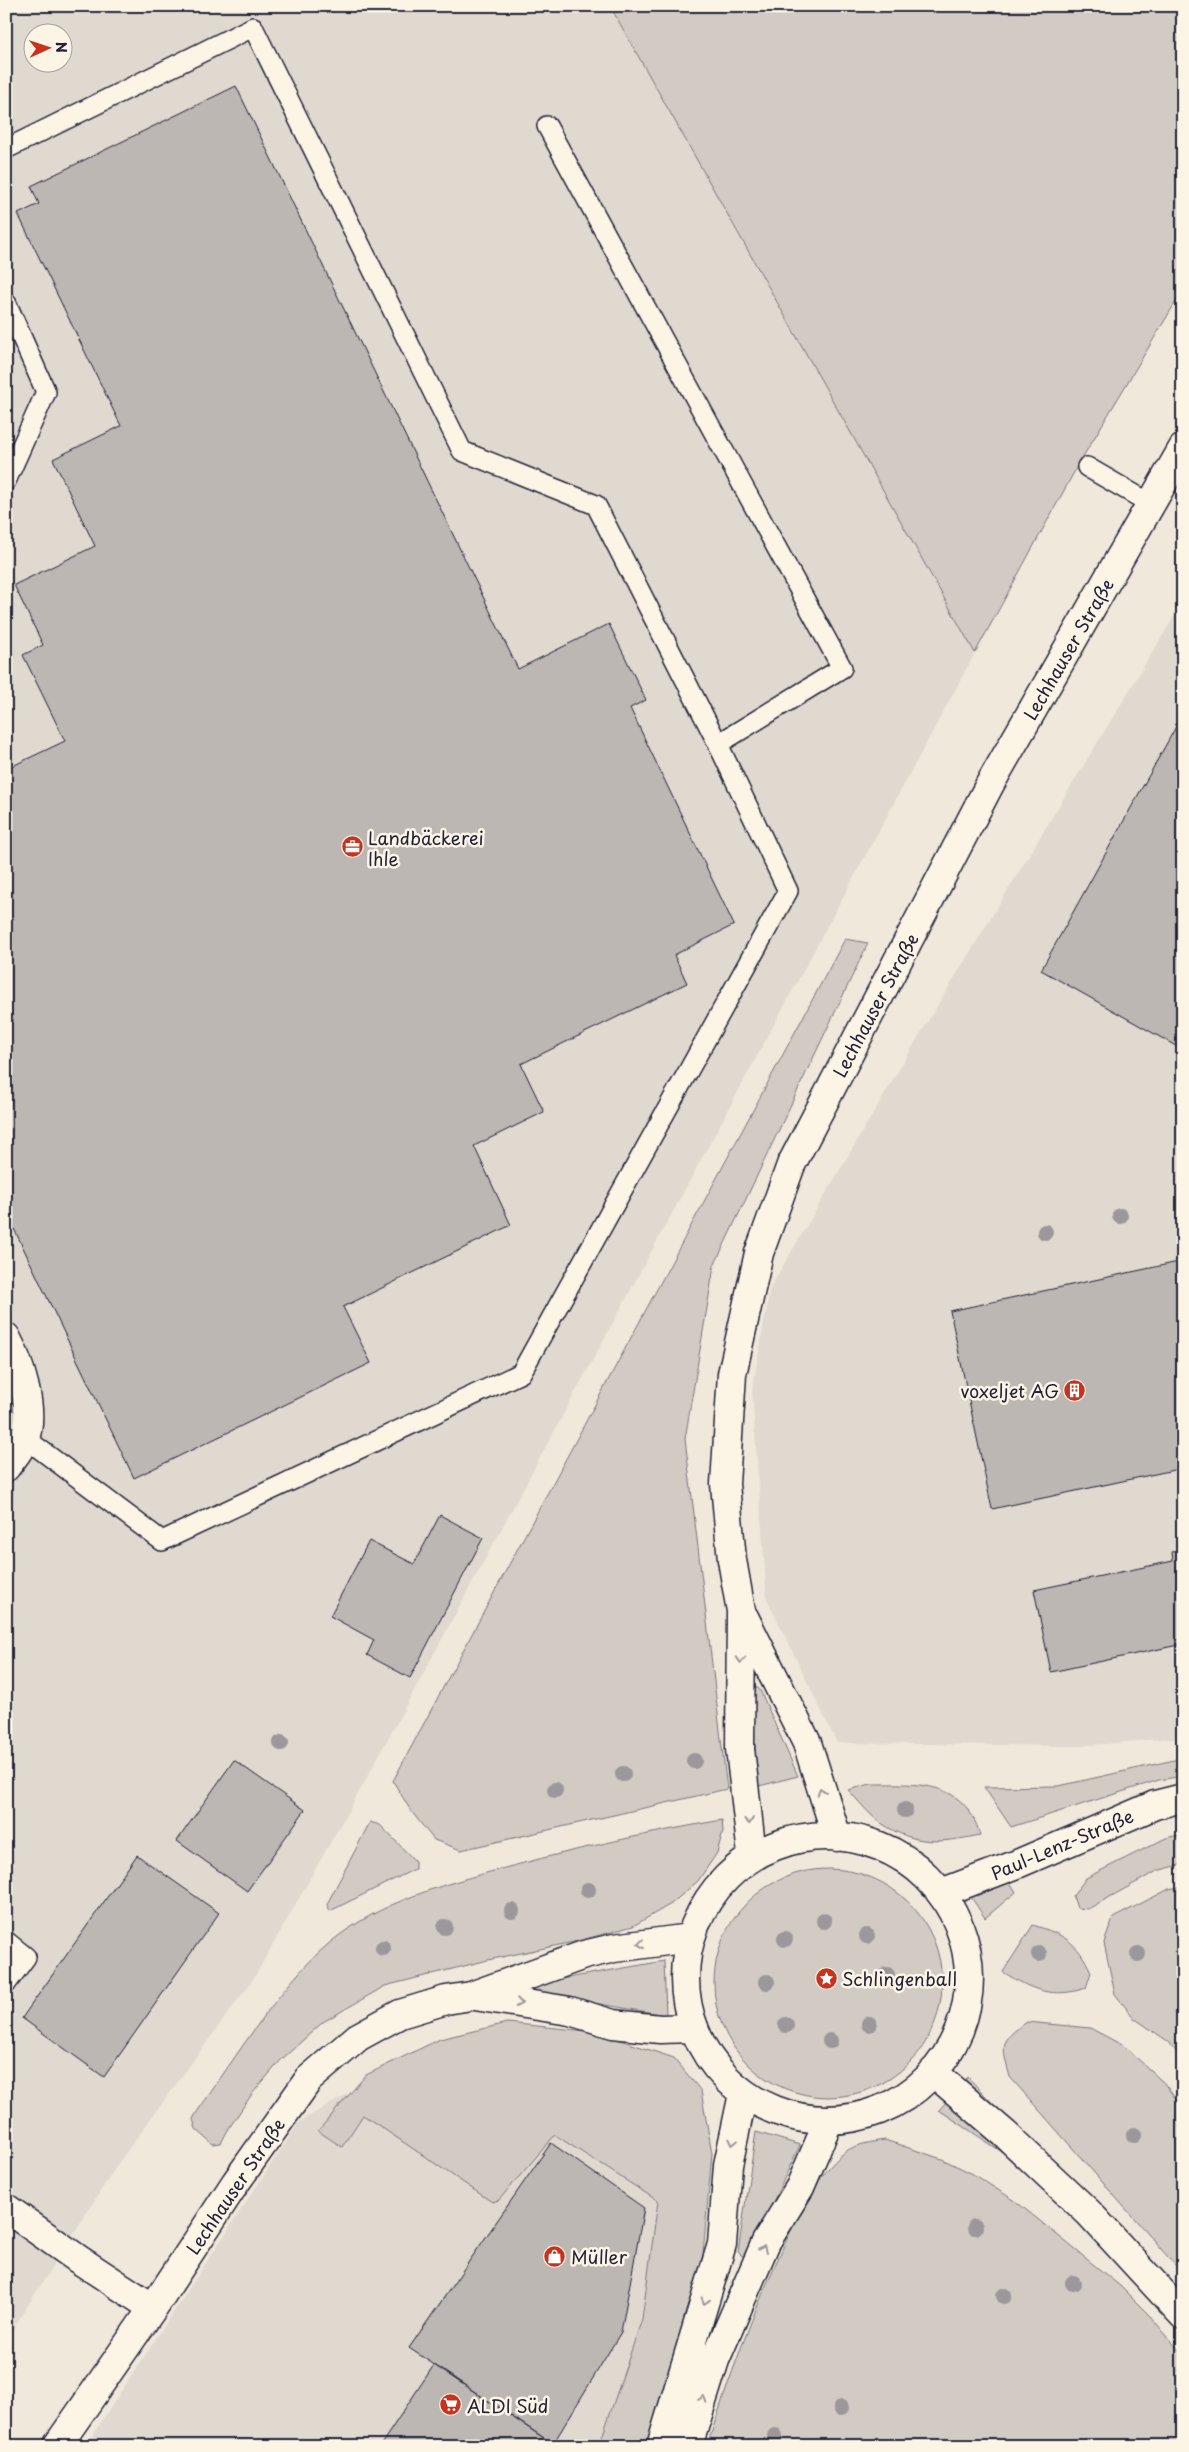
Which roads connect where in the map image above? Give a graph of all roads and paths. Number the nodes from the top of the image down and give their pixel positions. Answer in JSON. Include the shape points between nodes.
{"nodes":[{"id":1,"x":547,"y":126,"type":"dead end"},
{"id":2,"x":6,"y":149,"type":"edge"},
{"id":3,"x":6,"y":302,"type":"edge"},
{"id":4,"x":1183,"y":448,"type":"edge"},
{"id":5,"x":1087,"y":467,"type":"dead end"},
{"id":6,"x":6,"y":481,"type":"edge"},
{"id":7,"x":1151,"y":504,"type":"junction"},
{"id":8,"x":718,"y":744,"type":"junction"},
{"id":9,"x":6,"y":1337,"type":"edge"},
{"id":10,"x":25,"y":1438,"type":"junction"},
{"id":11,"x":6,"y":1467,"type":"edge"},
{"id":12,"x":741,"y":1611,"type":"junction"},
{"id":13,"x":1183,"y":1798,"type":"edge"},
{"id":14,"x":837,"y":1837,"type":"junction"},
{"id":15,"x":752,"y":1855,"type":"junction"},
{"id":16,"x":941,"y":1894,"type":"junction"},
{"id":17,"x":690,"y":1938,"type":"junction"},
{"id":18,"x":6,"y":1941,"type":"edge"},
{"id":19,"x":6,"y":1984,"type":"edge"},
{"id":20,"x":470,"y":1996,"type":"junction"},
{"id":21,"x":694,"y":2028,"type":"junction"},
{"id":22,"x":933,"y":2072,"type":"junction"},
{"id":23,"x":744,"y":2094,"type":"junction"},
{"id":24,"x":829,"y":2120,"type":"junction"},
{"id":25,"x":6,"y":2208,"type":"edge"},
{"id":26,"x":153,"y":2308,"type":"junction"},
{"id":27,"x":1183,"y":2315,"type":"edge"},
{"id":28,"x":57,"y":2446,"type":"edge"},
{"id":29,"x":661,"y":2446,"type":"edge"},
{"id":30,"x":688,"y":2446,"type":"edge"}],
"edges":[{"from":1,"to":8,"type":"lane","via":[[842,668]]},
{"from":2,"to":8,"type":"lane","via":[[253,27],[462,451],[596,505]]},
{"from":3,"to":6,"type":"lane","via":[[46,392]]},
{"from":4,"to":7,"type":"main road","name":"Lechhauser Straße"},
{"from":5,"to":7,"type":"lane"},
{"from":7,"to":12,"type":"main road","name":"Lechhauser Straße","via":[[990,784],[791,1165],[759,1254],[732,1374],[724,1484]]},
{"from":8,"to":10,"type":"lane","via":[[788,891],[521,1373],[162,1541]]},
{"from":9,"to":10,"type":"main road","via":[[28,1397]]},
{"from":10,"to":11,"type":"main road"},
{"from":14,"to":12,"type":"main road","name":"Lechhauser Straße","one_way":true,"via":[[807,1743]]},
{"from":12,"to":15,"type":"main road","name":"Lechhauser Straße","one_way":true,"via":[[740,1749]]},
{"from":13,"to":16,"type":"main road","name":"Paul-Lenz-Straße","via":[[1154,1805]]},
{"from":14,"to":15,"type":"main road","via":[[787,1840]]},
{"from":14,"to":16,"type":"main road","via":[[880,1846],[903,1858],[924,1874]]},
{"from":15,"to":17,"type":"main road","via":[[720,1884],[697,1918]]},
{"from":16,"to":22,"type":"main road","via":[[957,1922],[967,1953],[968,1998],[961,2026],[950,2050]]},
{"from":17,"to":20,"type":"main road","name":"Lechhauser Straße","one_way":true,"via":[[584,1955]]},
{"from":17,"to":21,"type":"main road","via":[[686,1973],[688,2008]]},
{"from":18,"to":19,"type":"lane","via":[[26,1957]]},
{"from":20,"to":21,"type":"main road","name":"Lechhauser Straße","one_way":true,"via":[[570,2011],[613,2024],[660,2029]]},
{"from":20,"to":26,"type":"main road","name":"Lechhauser Straße","via":[[400,2014],[358,2037],[309,2079]]},
{"from":21,"to":23,"type":"main road","via":[[716,2066]]},
{"from":22,"to":24,"type":"main road","via":[[911,2092],[885,2108],[857,2117]]},
{"from":22,"to":27,"type":"main road","via":[[1089,2213]]},
{"from":23,"to":24,"type":"main road","via":[[778,2111]]},
{"from":23,"to":29,"type":"main road","one_way":true,"via":[[728,2165],[722,2244]]},
{"from":30,"to":24,"type":"main road","one_way":true,"via":[[715,2360],[766,2242],[800,2187]]},
{"from":25,"to":26,"type":"main road"},
{"from":26,"to":28,"type":"main road","name":"Lechhauser Straße"}]}
